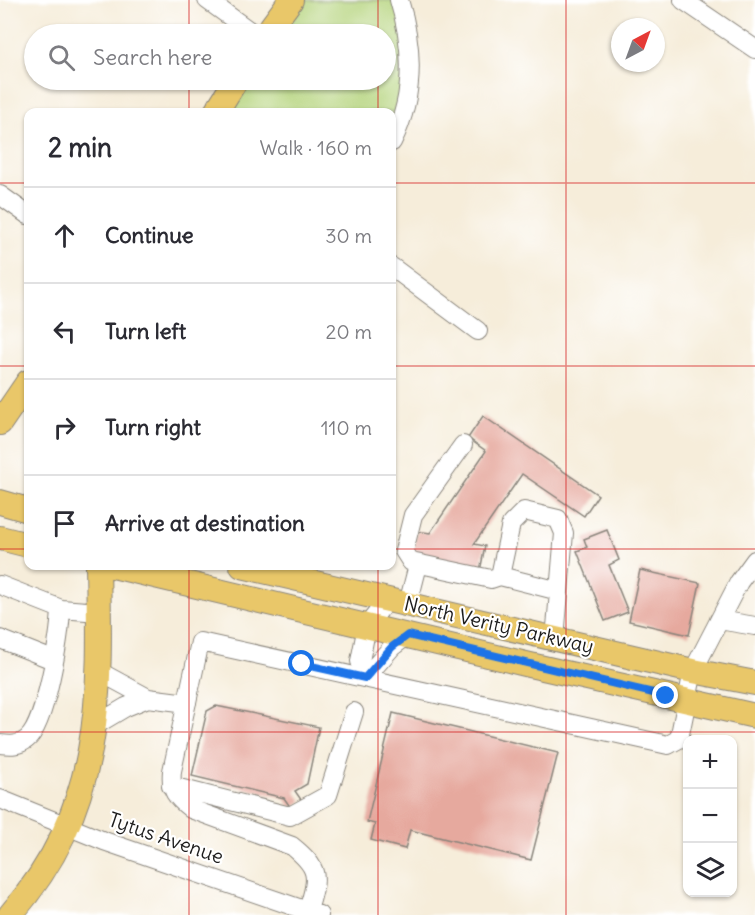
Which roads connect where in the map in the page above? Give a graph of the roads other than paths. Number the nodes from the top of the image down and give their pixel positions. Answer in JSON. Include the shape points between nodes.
{"nodes":[{"id":1,"x":207,"y":0,"type":"edge"},
{"id":2,"x":291,"y":0,"type":"edge"},
{"id":3,"x":399,"y":0,"type":"edge"},
{"id":4,"x":683,"y":0,"type":"edge"},
{"id":5,"x":240,"y":24,"type":"edge"},
{"id":6,"x":273,"y":24,"type":"edge"},
{"id":7,"x":755,"y":49,"type":"edge"},
{"id":8,"x":230,"y":90,"type":"edge"},
{"id":9,"x":218,"y":108,"type":"edge"},
{"id":10,"x":396,"y":134,"type":"edge"},
{"id":11,"x":0,"y":195,"type":"edge"},
{"id":12,"x":24,"y":212,"type":"edge"},
{"id":13,"x":396,"y":270,"type":"edge"},
{"id":14,"x":478,"y":331,"type":"dead end"},
{"id":15,"x":24,"y":386,"type":"edge"},
{"id":16,"x":4,"y":409,"type":"edge"},
{"id":17,"x":463,"y":445,"type":"dead end"},
{"id":18,"x":0,"y":502,"type":"edge"},
{"id":19,"x":24,"y":509,"type":"edge"},
{"id":20,"x":0,"y":538,"type":"edge"},
{"id":21,"x":24,"y":544,"type":"edge"},
{"id":22,"x":755,"y":560,"type":"edge"},
{"id":23,"x":418,"y":565,"type":"junction"},
{"id":24,"x":98,"y":570,"type":"edge"},
{"id":25,"x":130,"y":570,"type":"edge"},
{"id":26,"x":285,"y":571,"type":"edge"},
{"id":27,"x":500,"y":576,"type":"junction"},
{"id":28,"x":0,"y":585,"type":"edge"},
{"id":29,"x":559,"y":591,"type":"junction"},
{"id":30,"x":398,"y":602,"type":"junction"},
{"id":31,"x":61,"y":609,"type":"junction"},
{"id":32,"x":99,"y":612,"type":"junction"},
{"id":33,"x":719,"y":620,"type":"junction"},
{"id":34,"x":367,"y":626,"type":"junction"},
{"id":35,"x":755,"y":626,"type":"edge"},
{"id":36,"x":408,"y":635,"type":"junction"},
{"id":37,"x":0,"y":639,"type":"edge"},
{"id":38,"x":555,"y":639,"type":"junction"},
{"id":39,"x":53,"y":660,"type":"junction"},
{"id":40,"x":693,"y":671,"type":"junction"},
{"id":41,"x":100,"y":672,"type":"junction"},
{"id":42,"x":365,"y":678,"type":"junction"},
{"id":43,"x":754,"y":681,"type":"edge"},
{"id":44,"x":148,"y":698,"type":"junction"},
{"id":45,"x":688,"y":700,"type":"junction"},
{"id":46,"x":187,"y":703,"type":"junction"},
{"id":47,"x":354,"y":712,"type":"dead end"},
{"id":48,"x":755,"y":716,"type":"edge"},
{"id":49,"x":94,"y":726,"type":"junction"},
{"id":50,"x":0,"y":744,"type":"edge"},
{"id":51,"x":171,"y":786,"type":"junction"},
{"id":52,"x":0,"y":799,"type":"edge"},
{"id":53,"x":68,"y":827,"type":"junction"},
{"id":54,"x":314,"y":913,"type":"edge"},
{"id":55,"x":10,"y":915,"type":"edge"}],
"edges":[{"from":1,"to":5,"type":"street"},
{"from":2,"to":6,"type":"main road"},
{"from":3,"to":10,"type":"street","via":[[411,50],[409,85]]},
{"from":4,"to":7,"type":"street"},
{"from":8,"to":9,"type":"main road"},
{"from":11,"to":12,"type":"street"},
{"from":13,"to":14,"type":"street"},
{"from":15,"to":16,"type":"main road"},
{"from":17,"to":23,"type":"street","via":[[413,515],[404,551]]},
{"from":18,"to":19,"type":"main road"},
{"from":20,"to":21,"type":"main road"},
{"from":22,"to":33,"type":"street"},
{"from":23,"to":27,"type":"street","via":[[491,579]]},
{"from":23,"to":30,"type":"street"},
{"from":24,"to":32,"type":"main road"},
{"from":25,"to":34,"type":"main road","name":"North Verity Parkway"},
{"from":26,"to":30,"type":"main road","name":"North Verity Parkway"},
{"from":27,"to":29,"type":"street"},
{"from":27,"to":29,"type":"street","via":[[511,524],[524,511],[558,519],[564,533]]},
{"from":28,"to":31,"type":"street"},
{"from":29,"to":38,"type":"street"},
{"from":30,"to":34,"type":"street"},
{"from":30,"to":38,"type":"main road","name":"North Verity Parkway"},
{"from":31,"to":32,"type":"street"},
{"from":31,"to":39,"type":"street","via":[[61,630]]},
{"from":32,"to":41,"type":"main road"},
{"from":33,"to":35,"type":"street"},
{"from":33,"to":40,"type":"street"},
{"from":34,"to":36,"type":"main road","name":"North Verity Parkway"},
{"from":34,"to":42,"type":"street","via":[[360,661]]},
{"from":36,"to":42,"type":"street"},
{"from":36,"to":45,"type":"main road","name":"North Verity Parkway"},
{"from":37,"to":39,"type":"street"},
{"from":38,"to":40,"type":"main road","name":"North Verity Parkway"},
{"from":39,"to":50,"type":"street","via":[[34,730],[15,745]]},
{"from":40,"to":43,"type":"main road","name":"North Verity Parkway"},
{"from":40,"to":45,"type":"street"},
{"from":41,"to":44,"type":"street"},
{"from":41,"to":49,"type":"main road"},
{"from":42,"to":45,"type":"street","via":[[668,745],[679,739]]},
{"from":42,"to":46,"type":"street","via":[[200,642]]},
{"from":44,"to":46,"type":"street"},
{"from":44,"to":49,"type":"street"},
{"from":45,"to":48,"type":"main road","name":"North Verity Parkway"},
{"from":46,"to":51,"type":"street"},
{"from":47,"to":51,"type":"street","via":[[328,795],[290,816]]},
{"from":49,"to":53,"type":"main road","via":[[86,771]]},
{"from":51,"to":54,"type":"street","via":[[191,809],[292,846],[303,855],[317,880]]},
{"from":52,"to":53,"type":"street","name":"Tytus Avenue"},
{"from":53,"to":54,"type":"street","name":"Tytus Avenue"},
{"from":53,"to":55,"type":"main road","via":[[39,877]]}]}
